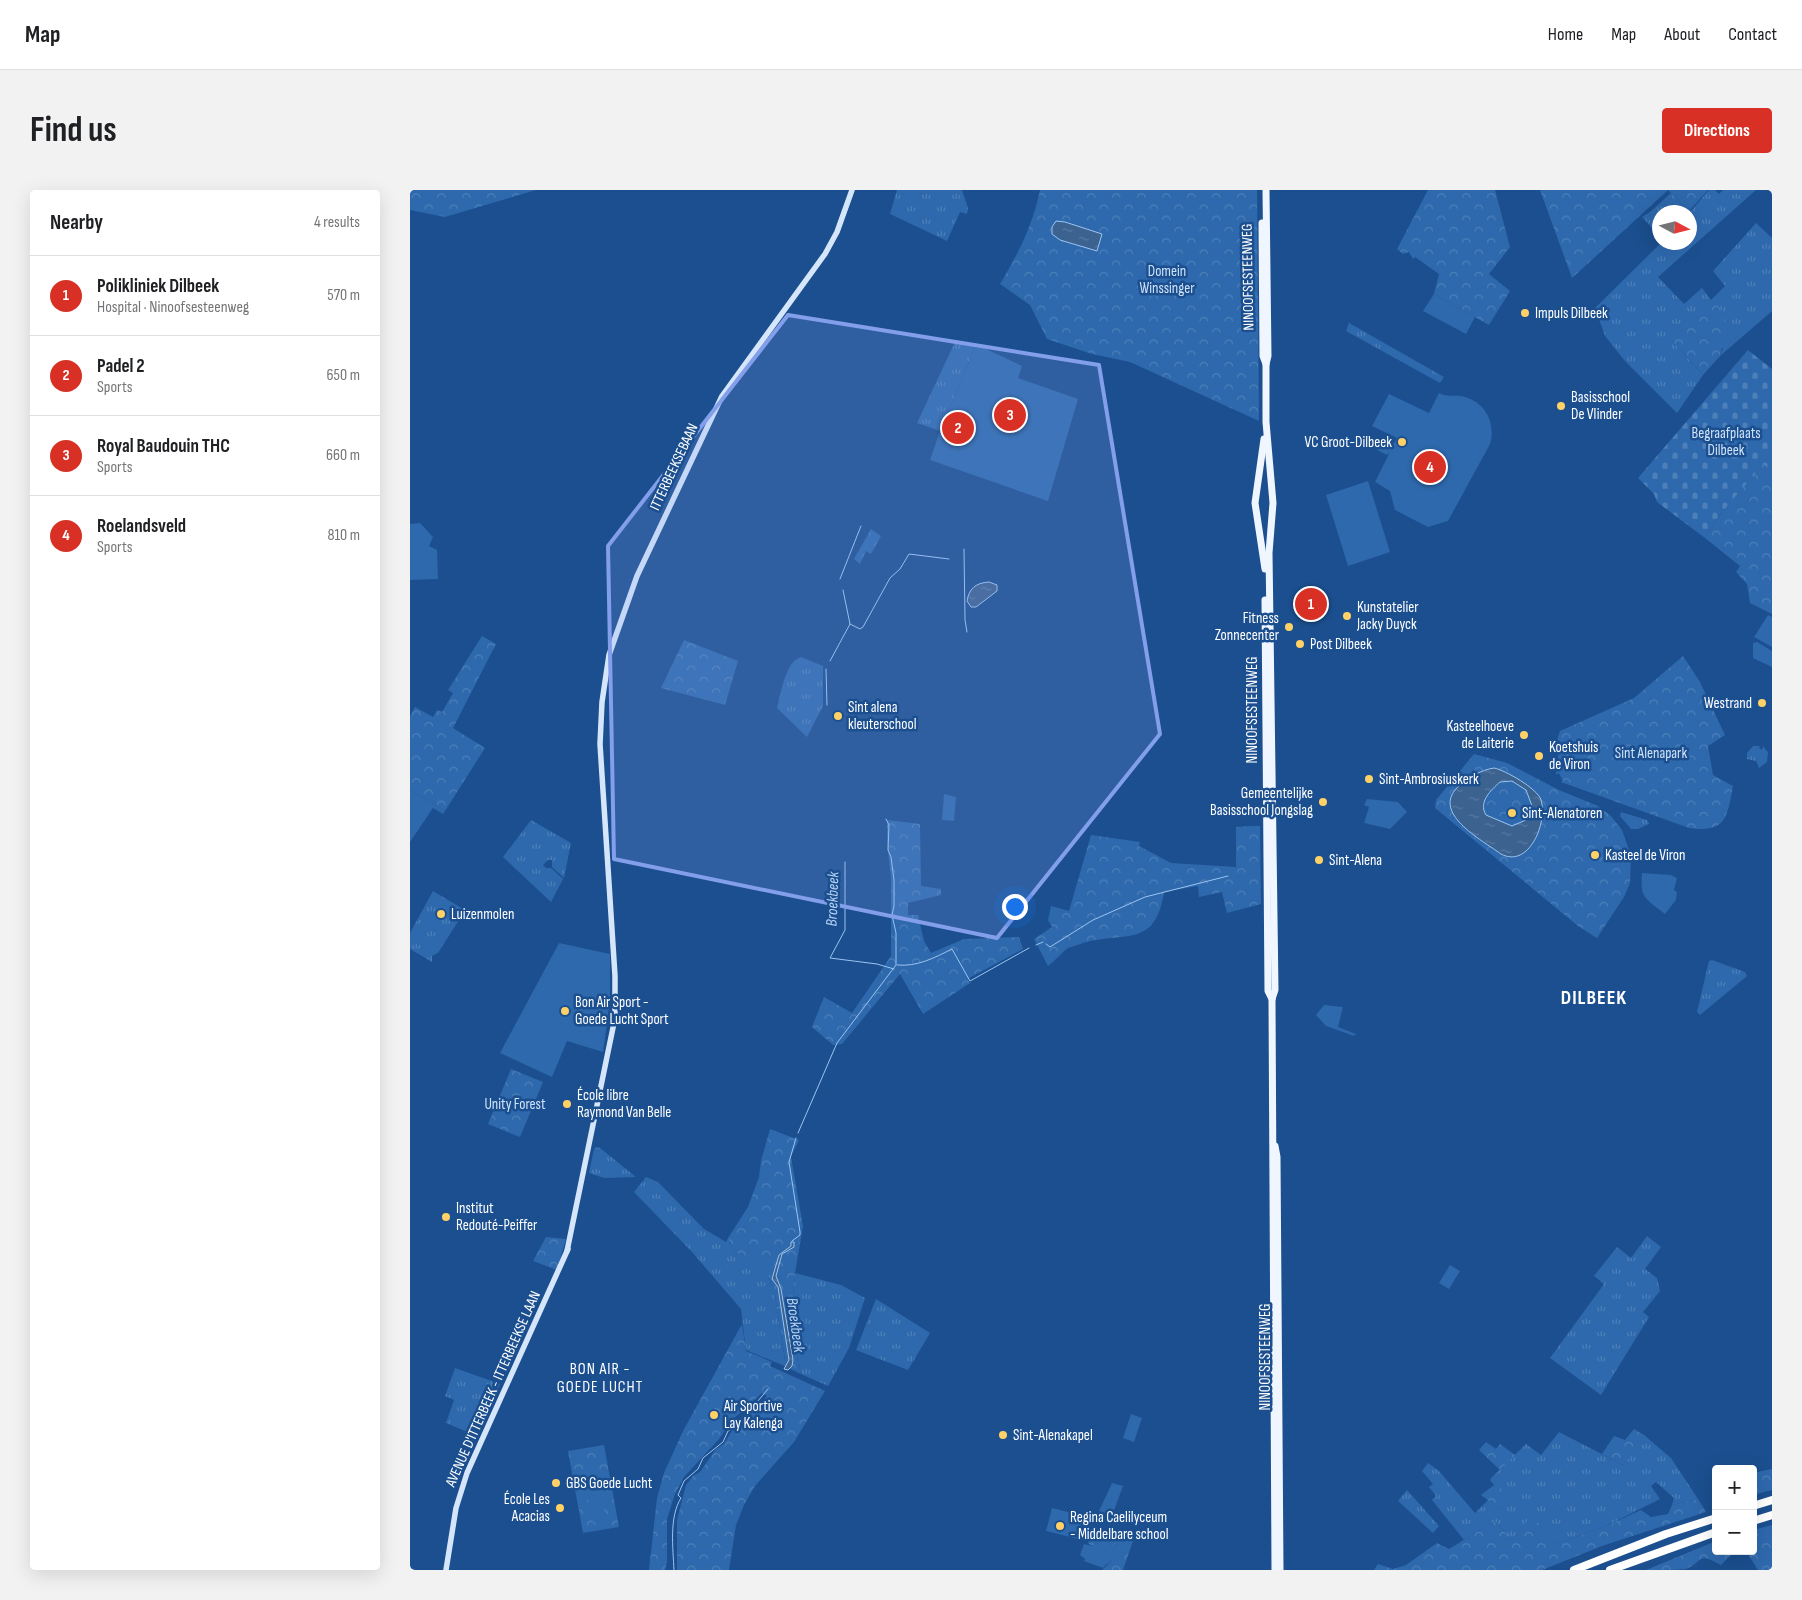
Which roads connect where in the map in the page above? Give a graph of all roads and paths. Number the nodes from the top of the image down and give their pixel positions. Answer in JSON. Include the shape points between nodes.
{"nodes":[{"id":1,"x":852,"y":190,"type":"edge"},
{"id":2,"x":1261,"y":190,"type":"edge"},
{"id":3,"x":1266,"y":190,"type":"edge"},
{"id":4,"x":1266,"y":364,"type":"junction"},
{"id":5,"x":1266,"y":422,"type":"junction"},
{"id":6,"x":1272,"y":999,"type":"junction"},
{"id":7,"x":1274,"y":1144,"type":"junction"},
{"id":8,"x":584,"y":1171,"type":"joint"},
{"id":9,"x":1772,"y":1500,"type":"edge"},
{"id":10,"x":1757,"y":1505,"type":"edge"},
{"id":11,"x":1772,"y":1515,"type":"edge"},
{"id":12,"x":1712,"y":1519,"type":"edge"},
{"id":13,"x":1757,"y":1520,"type":"edge"},
{"id":14,"x":1712,"y":1533,"type":"edge"},
{"id":15,"x":446,"y":1570,"type":"edge"},
{"id":16,"x":1275,"y":1570,"type":"edge"},
{"id":17,"x":1280,"y":1570,"type":"edge"},
{"id":18,"x":1574,"y":1570,"type":"edge"},
{"id":19,"x":1610,"y":1570,"type":"edge"}],
"edges":[{"from":1,"to":8,"type":"main road","name":"ITTERBEEKSEBAAN","via":[[825,254],[722,396],[637,576],[606,669],[600,723],[615,1018]]},
{"from":2,"to":4,"type":"main road","name":"NINOOFSESTEENWEG","via":[[1263,356]]},
{"from":3,"to":4,"type":"main road","name":"NINOOFSESTEENWEG"},
{"from":4,"to":5,"type":"main road","name":"NINOOFSESTEENWEG"},
{"from":5,"to":6,"type":"main road","name":"NINOOFSESTEENWEG","via":[[1273,503],[1270,553],[1275,990]]},
{"from":5,"to":6,"type":"main road","name":"NINOOFSESTEENWEG","via":[[1255,503],[1265,561],[1268,991]]},
{"from":6,"to":7,"type":"main road","name":"NINOOFSESTEENWEG"},
{"from":7,"to":16,"type":"main road","name":"NINOOFSESTEENWEG"},
{"from":7,"to":17,"type":"main road","name":"NINOOFSESTEENWEG","via":[[1277,1157]]},
{"from":8,"to":15,"type":"main road","name":"AVENUE D'ITTERBEEK - ITTERBEEKSE LAAN","via":[[567,1251],[468,1473],[456,1508]]},
{"from":9,"to":10,"type":"highway"},
{"from":11,"to":13,"type":"highway"},
{"from":12,"to":18,"type":"highway"},
{"from":14,"to":19,"type":"highway"}]}
